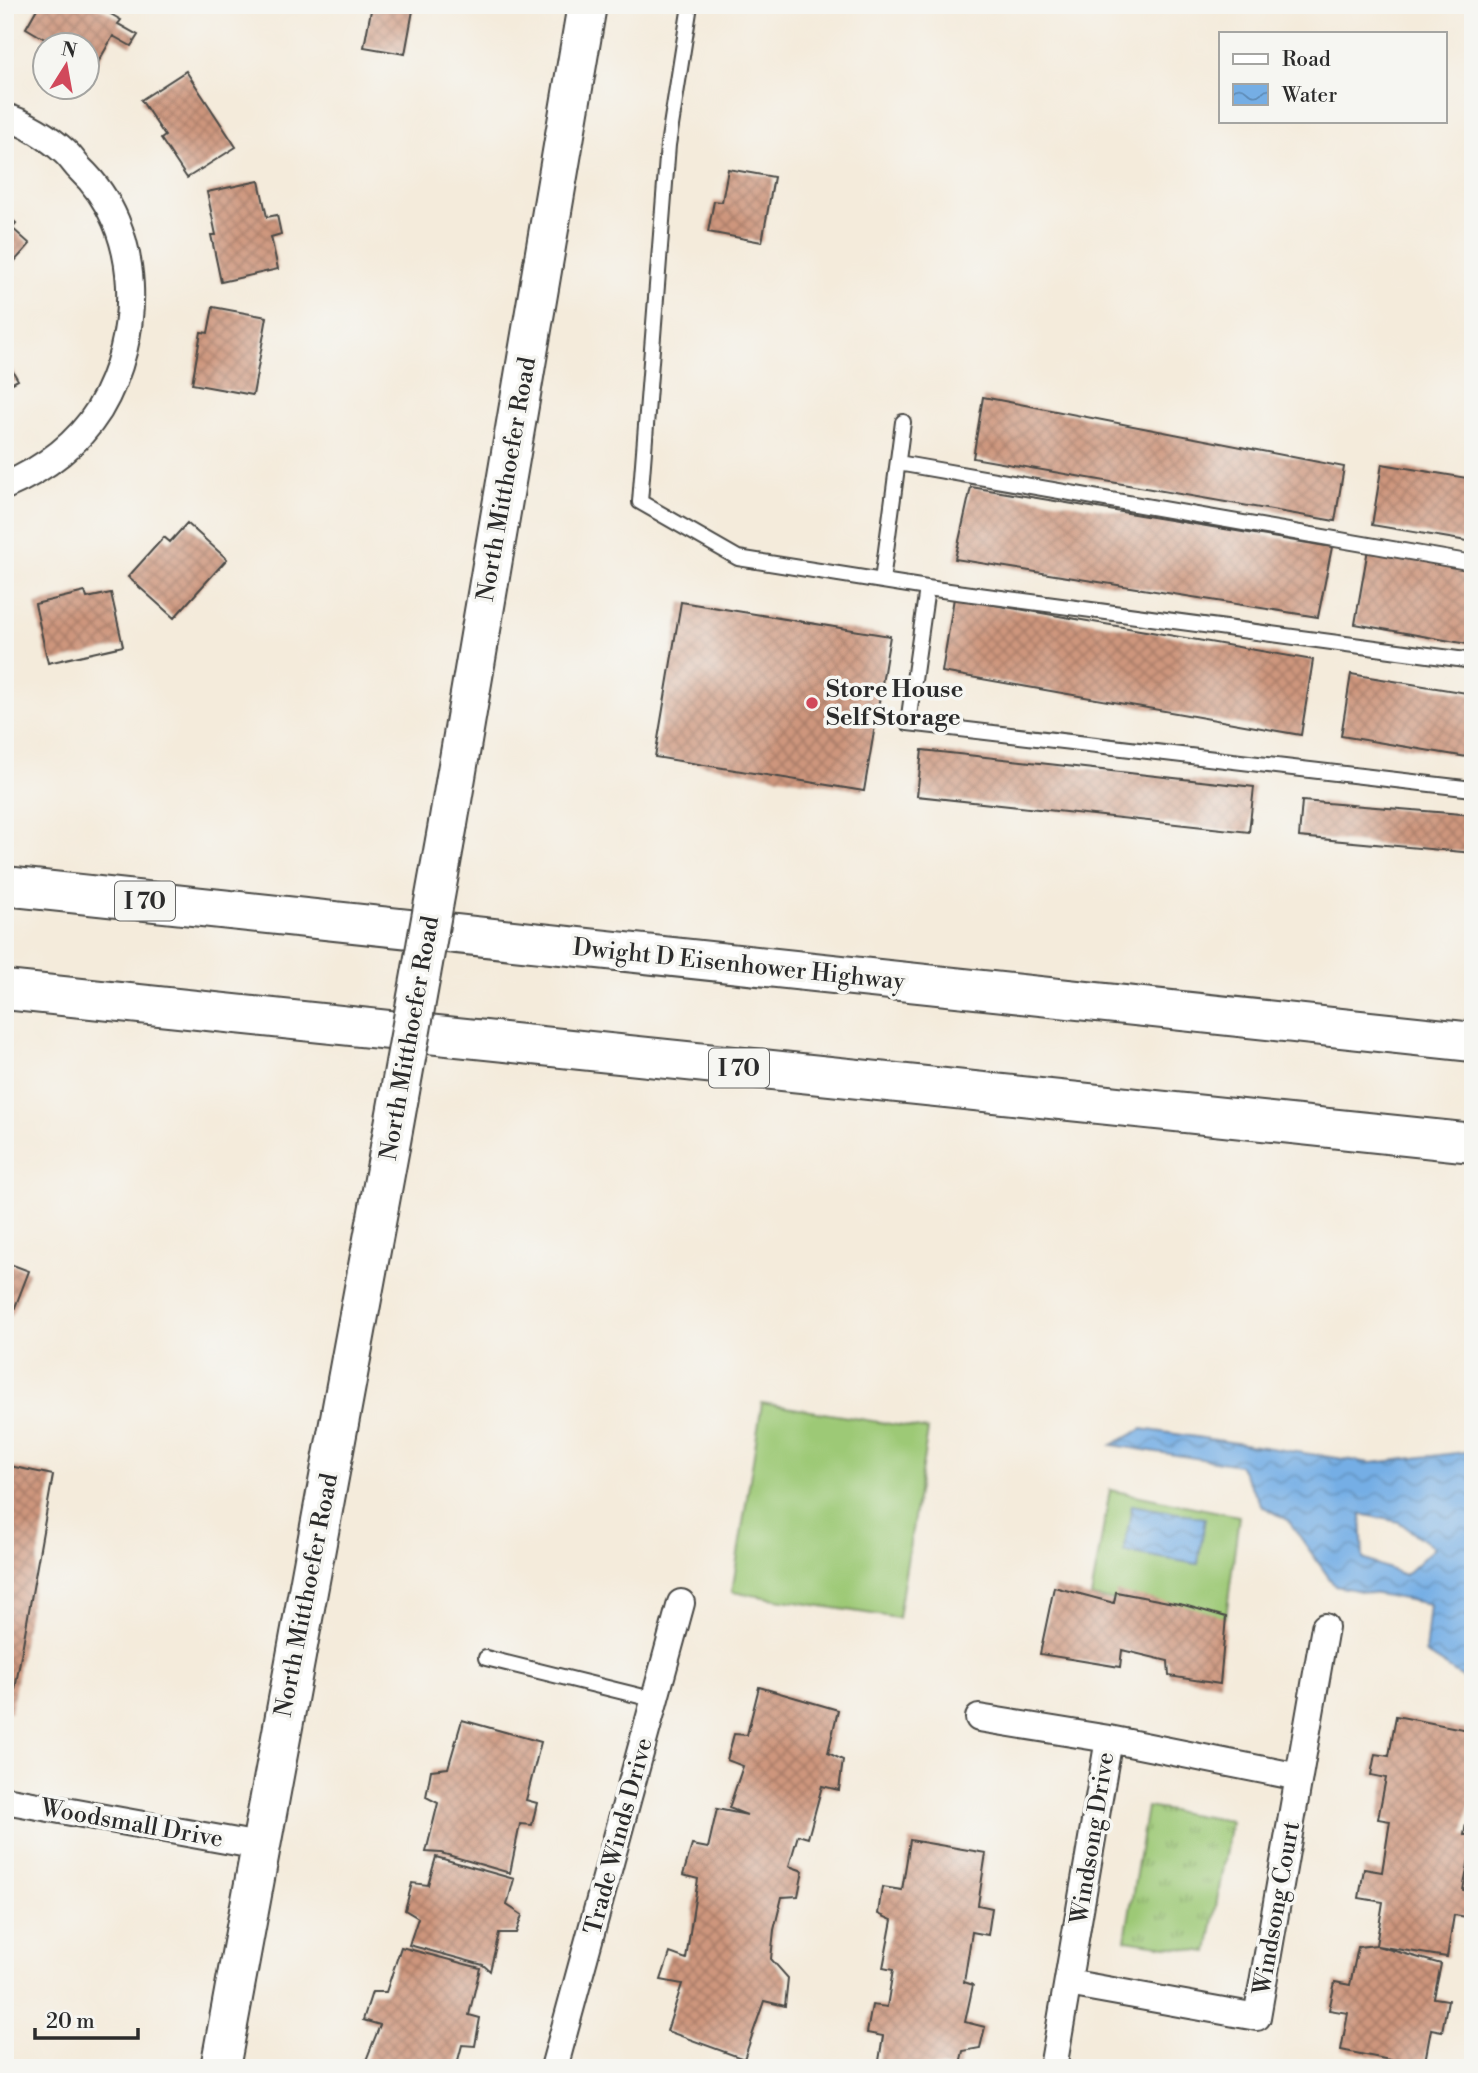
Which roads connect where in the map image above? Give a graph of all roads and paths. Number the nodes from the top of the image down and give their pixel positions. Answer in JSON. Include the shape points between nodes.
{"nodes":[{"id":1,"x":587,"y":5,"type":"edge"},
{"id":2,"x":690,"y":5,"type":"edge"},
{"id":3,"x":5,"y":117,"type":"edge"},
{"id":4,"x":903,"y":422,"type":"dead end"},
{"id":5,"x":898,"y":463,"type":"junction"},
{"id":6,"x":5,"y":486,"type":"edge"},
{"id":7,"x":1473,"y":563,"type":"edge"},
{"id":8,"x":882,"y":581,"type":"junction"},
{"id":9,"x":927,"y":588,"type":"junction"},
{"id":10,"x":1473,"y":661,"type":"edge"},
{"id":11,"x":1473,"y":789,"type":"edge"},
{"id":12,"x":5,"y":886,"type":"edge"},
{"id":13,"x":5,"y":989,"type":"edge"},
{"id":14,"x":1473,"y":1042,"type":"edge"},
{"id":15,"x":1473,"y":1143,"type":"edge"},
{"id":16,"x":681,"y":1603,"type":"dead end"},
{"id":17,"x":1325,"y":1627,"type":"dead end"},
{"id":18,"x":486,"y":1658,"type":"dead end"},
{"id":19,"x":656,"y":1700,"type":"junction"},
{"id":20,"x":979,"y":1718,"type":"dead end"},
{"id":21,"x":1109,"y":1739,"type":"junction"},
{"id":22,"x":1299,"y":1777,"type":"junction"},
{"id":23,"x":5,"y":1800,"type":"edge"},
{"id":24,"x":259,"y":1846,"type":"junction"},
{"id":25,"x":1069,"y":1983,"type":"junction"},
{"id":26,"x":220,"y":2068,"type":"edge"},
{"id":27,"x":554,"y":2068,"type":"edge"},
{"id":28,"x":1053,"y":2068,"type":"edge"}],
"edges":[{"from":1,"to":24,"type":"main road","name":"North Mitthoefer Road","bridge":true,"via":[[448,824]]},
{"from":2,"to":8,"type":"lane","via":[[667,145],[640,502],[738,558]]},
{"from":3,"to":6,"type":"street","via":[[40,134],[89,176],[114,218],[130,282],[130,314],[120,360],[99,409],[55,458]]},
{"from":4,"to":5,"type":"lane"},
{"from":5,"to":7,"type":"lane"},
{"from":5,"to":8,"type":"lane"},
{"from":8,"to":9,"type":"lane"},
{"from":9,"to":10,"type":"lane"},
{"from":9,"to":11,"type":"lane","via":[[908,723]]},
{"from":12,"to":14,"type":"main road","name":"Dwight D Eisenhower Highway","number":"I 70"},
{"from":13,"to":15,"type":"main road","number":"I 70"},
{"from":16,"to":19,"type":"street","name":"Trade Winds Drive"},
{"from":17,"to":22,"type":"street","name":"Windsong Court"},
{"from":18,"to":19,"type":"lane"},
{"from":19,"to":27,"type":"street","name":"Trade Winds Drive"},
{"from":20,"to":21,"type":"street","name":"Windsong Drive"},
{"from":21,"to":22,"type":"street"},
{"from":21,"to":25,"type":"street","name":"Windsong Drive"},
{"from":22,"to":25,"type":"street","name":"Windsong Court","via":[[1257,2017]]},
{"from":23,"to":24,"type":"street","name":"Woodsmall Drive"},
{"from":24,"to":26,"type":"main road","name":"North Mitthoefer Road"},
{"from":25,"to":28,"type":"street","name":"Windsong Drive"}]}
